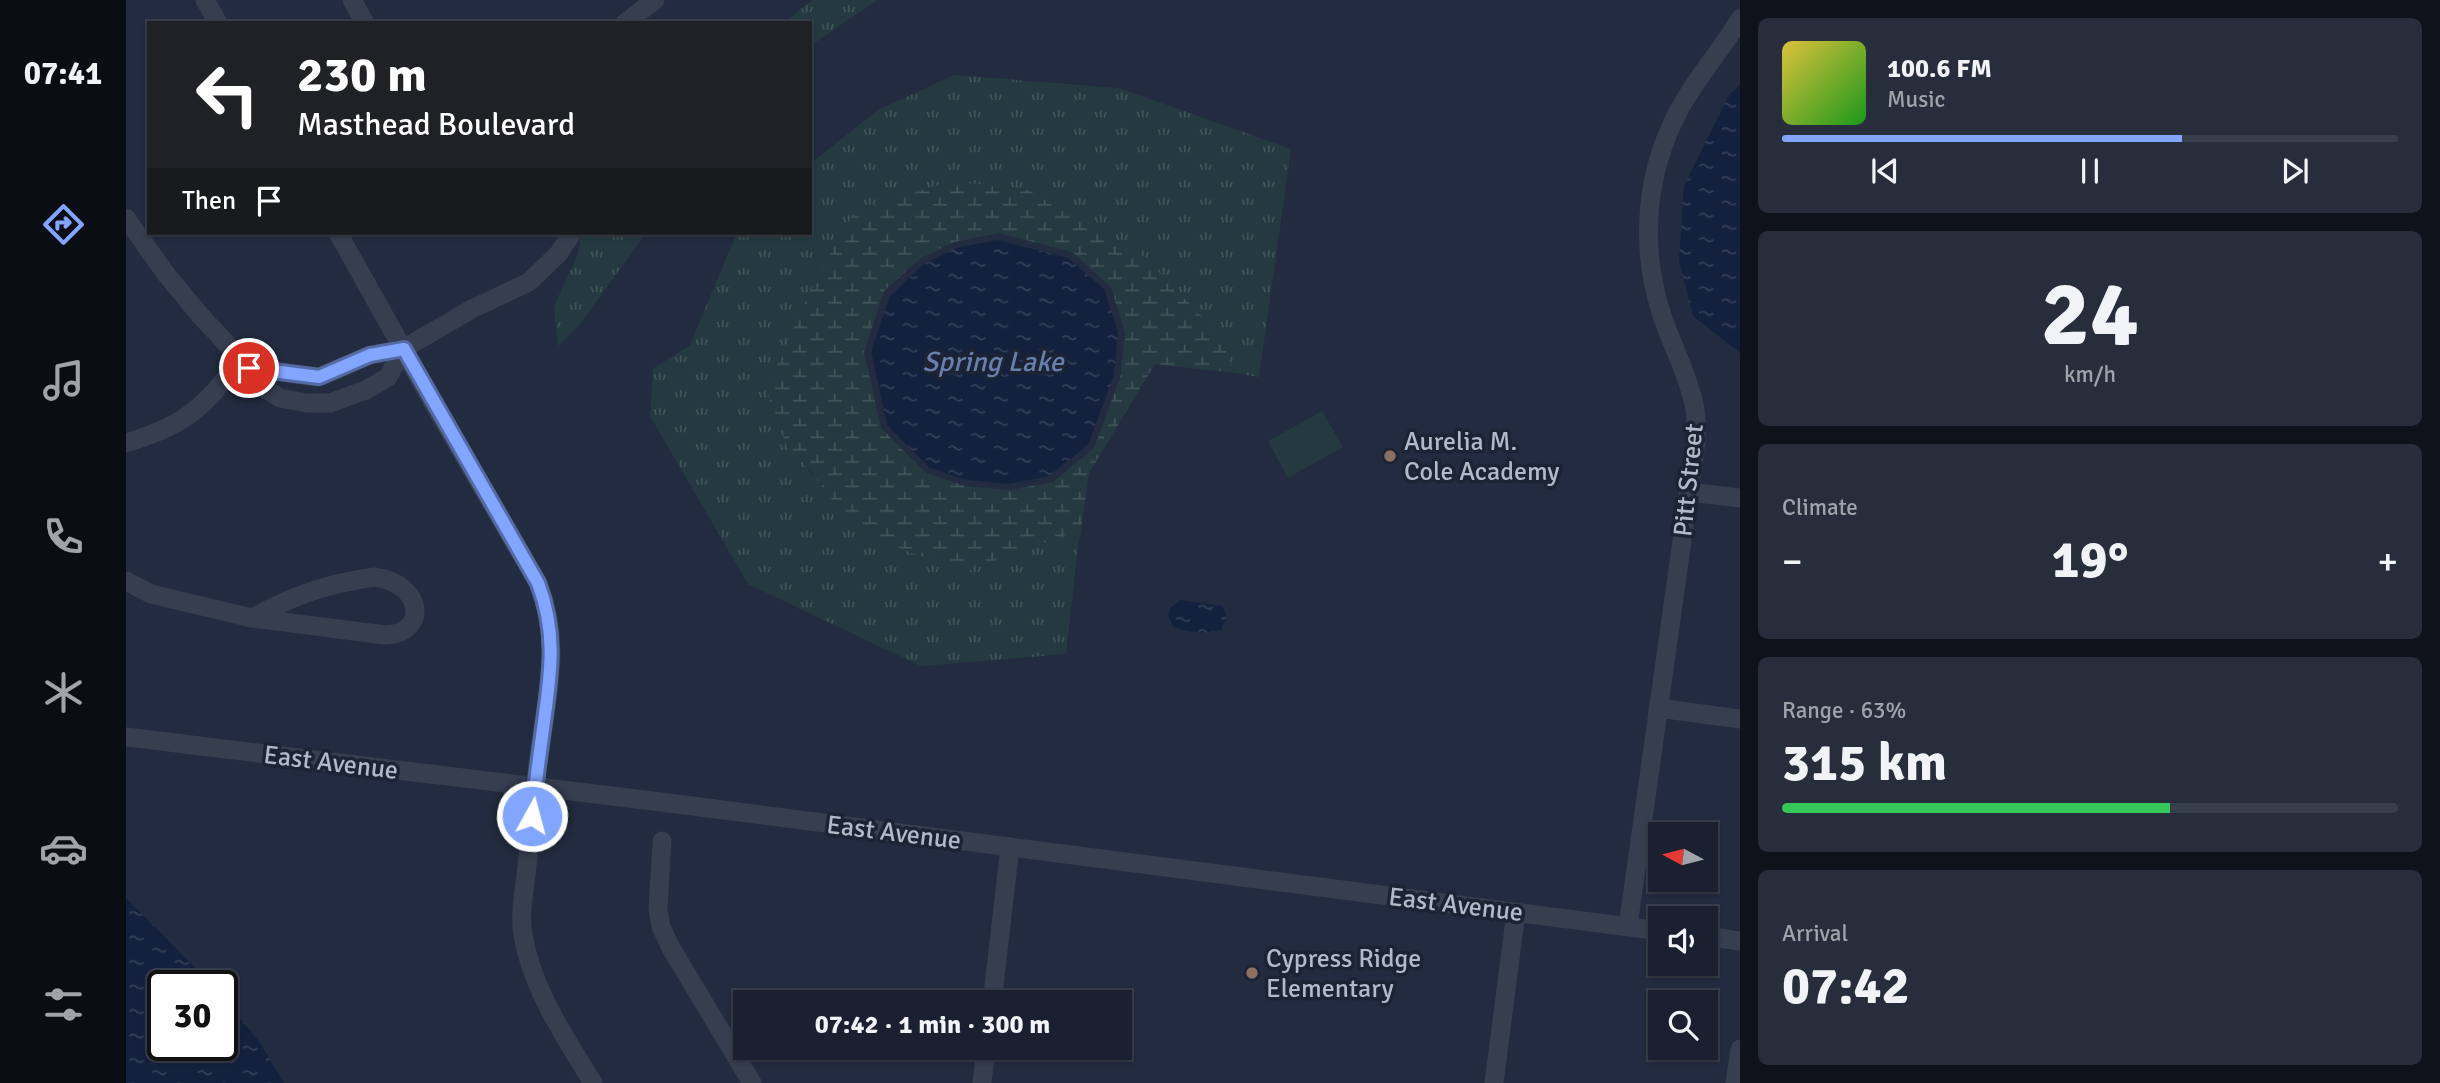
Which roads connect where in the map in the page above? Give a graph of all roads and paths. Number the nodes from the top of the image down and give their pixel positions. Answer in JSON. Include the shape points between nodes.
{"nodes":[{"id":1,"x":205,"y":0,"type":"edge"},
{"id":2,"x":352,"y":0,"type":"edge"},
{"id":3,"x":655,"y":0,"type":"edge"},
{"id":4,"x":1740,"y":19,"type":"edge"},
{"id":5,"x":217,"y":21,"type":"edge"},
{"id":6,"x":364,"y":21,"type":"edge"},
{"id":7,"x":628,"y":21,"type":"edge"},
{"id":8,"x":129,"y":229,"type":"edge"},
{"id":9,"x":339,"y":235,"type":"edge"},
{"id":10,"x":571,"y":235,"type":"edge"},
{"id":11,"x":404,"y":349,"type":"junction"},
{"id":12,"x":245,"y":364,"type":"junction"},
{"id":13,"x":126,"y":443,"type":"edge"},
{"id":14,"x":1689,"y":492,"type":"junction"},
{"id":15,"x":1740,"y":498,"type":"edge"},
{"id":16,"x":126,"y":581,"type":"edge"},
{"id":17,"x":252,"y":618,"type":"junction"},
{"id":18,"x":1658,"y":708,"type":"junction"},
{"id":19,"x":1740,"y":719,"type":"edge"},
{"id":20,"x":126,"y":737,"type":"edge"},
{"id":21,"x":536,"y":787,"type":"junction"},
{"id":22,"x":662,"y":841,"type":"dead end"},
{"id":23,"x":1010,"y":847,"type":"junction"},
{"id":24,"x":1516,"y":912,"type":"junction"},
{"id":25,"x":1628,"y":926,"type":"junction"},
{"id":26,"x":1648,"y":929,"type":"edge"},
{"id":27,"x":1718,"y":938,"type":"edge"},
{"id":28,"x":1740,"y":941,"type":"edge"},
{"id":29,"x":994,"y":990,"type":"edge"},
{"id":30,"x":1740,"y":1049,"type":"edge"},
{"id":31,"x":985,"y":1060,"type":"edge"},
{"id":32,"x":593,"y":1083,"type":"edge"},
{"id":33,"x":752,"y":1083,"type":"edge"},
{"id":34,"x":982,"y":1083,"type":"edge"},
{"id":35,"x":1494,"y":1083,"type":"edge"},
{"id":36,"x":1735,"y":1083,"type":"edge"}],
"edges":[{"from":1,"to":5,"type":"street"},
{"from":2,"to":6,"type":"street"},
{"from":3,"to":7,"type":"street"},
{"from":4,"to":14,"type":"street","name":"Pitt Street","via":[[1678,111],[1649,203],[1651,279],[1696,415]]},
{"from":8,"to":12,"type":"street"},
{"from":9,"to":11,"type":"street"},
{"from":10,"to":11,"type":"street","via":[[529,282]]},
{"from":11,"to":12,"type":"street","via":[[370,355],[319,377]]},
{"from":11,"to":12,"type":"street","via":[[388,377],[330,403],[280,398],[261,386]]},
{"from":11,"to":21,"type":"street","via":[[545,601],[552,662]]},
{"from":12,"to":13,"type":"street","via":[[186,417]]},
{"from":14,"to":15,"type":"street"},
{"from":14,"to":18,"type":"street","name":"Pitt Street"},
{"from":16,"to":17,"type":"street","via":[[151,594]]},
{"from":17,"to":17,"type":"street","via":[[308,591],[374,577],[399,583],[415,606],[410,625],[392,635]]},
{"from":18,"to":19,"type":"street"},
{"from":18,"to":25,"type":"street","name":"Pitt Street"},
{"from":20,"to":21,"type":"street","name":"East Avenue"},
{"from":21,"to":23,"type":"street","name":"East Avenue"},
{"from":21,"to":32,"type":"street","via":[[522,933],[530,965],[555,1020]]},
{"from":22,"to":33,"type":"street","via":[[658,909],[662,927]]},
{"from":23,"to":24,"type":"street","name":"East Avenue"},
{"from":23,"to":29,"type":"street"},
{"from":24,"to":25,"type":"street","name":"East Avenue"},
{"from":24,"to":35,"type":"street"},
{"from":25,"to":26,"type":"street","name":"East Avenue"},
{"from":27,"to":28,"type":"street"},
{"from":30,"to":36,"type":"street"},
{"from":31,"to":34,"type":"street"}]}
